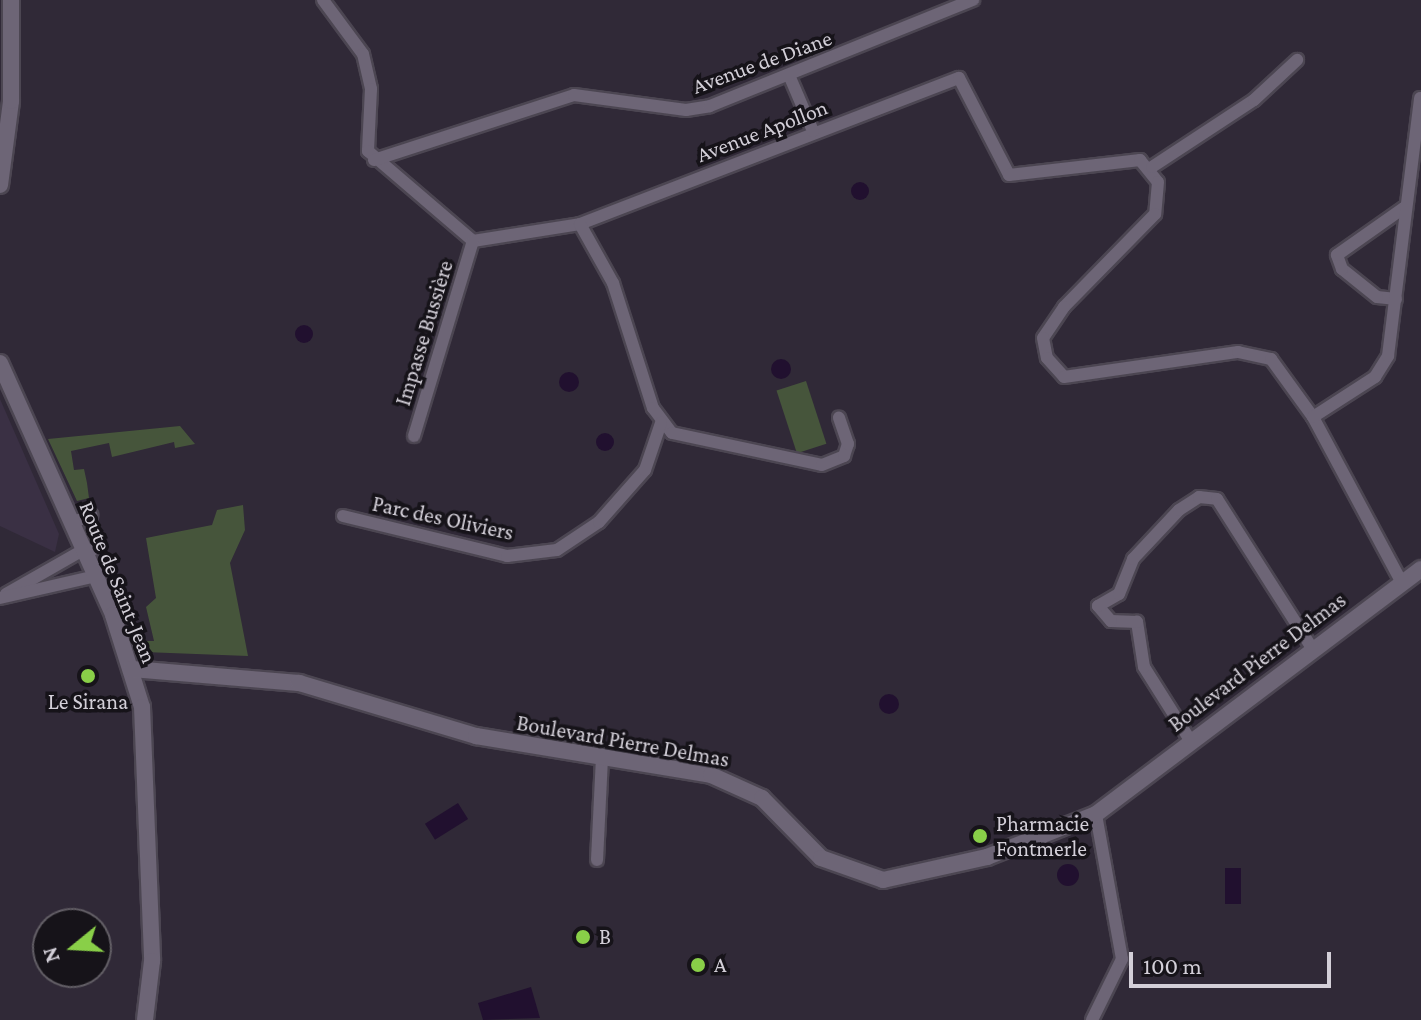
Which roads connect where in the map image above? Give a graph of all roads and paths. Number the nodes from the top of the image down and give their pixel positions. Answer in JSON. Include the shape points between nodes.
{"nodes":[{"id":1,"x":11,"y":0,"type":"edge"},
{"id":2,"x":323,"y":0,"type":"edge"},
{"id":3,"x":973,"y":0,"type":"edge"},
{"id":4,"x":1297,"y":60,"type":"dead end"},
{"id":5,"x":789,"y":75,"type":"junction"},
{"id":6,"x":1420,"y":98,"type":"edge"},
{"id":7,"x":813,"y":131,"type":"junction"},
{"id":8,"x":374,"y":160,"type":"junction"},
{"id":9,"x":1152,"y":167,"type":"junction"},
{"id":10,"x":0,"y":185,"type":"edge"},
{"id":11,"x":1405,"y":207,"type":"junction"},
{"id":12,"x":580,"y":224,"type":"junction"},
{"id":13,"x":473,"y":241,"type":"junction"},
{"id":14,"x":1396,"y":299,"type":"junction"},
{"id":15,"x":0,"y":363,"type":"edge"},
{"id":16,"x":1313,"y":417,"type":"junction"},
{"id":17,"x":839,"y":418,"type":"dead end"},
{"id":18,"x":661,"y":423,"type":"junction"},
{"id":19,"x":414,"y":436,"type":"dead end"},
{"id":20,"x":92,"y":515,"type":"dead end"},
{"id":21,"x":343,"y":516,"type":"dead end"},
{"id":22,"x":71,"y":523,"type":"junction"},
{"id":23,"x":89,"y":550,"type":"junction"},
{"id":24,"x":50,"y":566,"type":"junction"},
{"id":25,"x":96,"y":576,"type":"junction"},
{"id":26,"x":1414,"y":578,"type":"edge"},
{"id":27,"x":56,"y":585,"type":"junction"},
{"id":28,"x":0,"y":598,"type":"edge"},
{"id":29,"x":1312,"y":648,"type":"junction"},
{"id":30,"x":131,"y":669,"type":"junction"},
{"id":31,"x":1190,"y":740,"type":"junction"},
{"id":32,"x":602,"y":757,"type":"junction"},
{"id":33,"x":1096,"y":814,"type":"junction"},
{"id":34,"x":597,"y":860,"type":"dead end"},
{"id":35,"x":145,"y":1020,"type":"edge"},
{"id":36,"x":1092,"y":1020,"type":"edge"}],
"edges":[{"from":1,"to":10,"type":"street","via":[[10,109]]},
{"from":2,"to":8,"type":"street","via":[[363,54]]},
{"from":3,"to":5,"type":"street","name":"Avenue de Diane"},
{"from":4,"to":9,"type":"street","via":[[1254,100]]},
{"from":5,"to":7,"type":"street"},
{"from":5,"to":8,"type":"street","name":"Avenue de Diane","via":[[686,110],[574,95]]},
{"from":6,"to":11,"type":"street"},
{"from":7,"to":9,"type":"street","name":"Avenue Apollon","via":[[959,78],[1009,175],[1122,159]]},
{"from":7,"to":12,"type":"street","name":"Avenue Apollon"},
{"from":8,"to":13,"type":"street"},
{"from":9,"to":16,"type":"street","via":[[1161,196],[1155,214],[1088,277],[1043,338],[1058,375],[1253,353],[1271,359]]},
{"from":11,"to":14,"type":"street"},
{"from":11,"to":14,"type":"street","via":[[1337,255],[1342,269],[1377,297]]},
{"from":12,"to":13,"type":"street","name":"Avenue Apollon"},
{"from":12,"to":18,"type":"street","via":[[613,283]]},
{"from":13,"to":19,"type":"street","name":"Impasse Bussière"},
{"from":14,"to":16,"type":"street","via":[[1388,356],[1375,377]]},
{"from":15,"to":22,"type":"street","name":"Route de Saint-Jean"},
{"from":16,"to":26,"type":"street"},
{"from":17,"to":18,"type":"street","via":[[848,444],[844,456],[822,465],[672,433]]},
{"from":18,"to":21,"type":"street","name":"Parc des Oliviers","via":[[645,470],[599,522],[557,550],[507,556]]},
{"from":20,"to":22,"type":"street"},
{"from":22,"to":23,"type":"street","name":"Route de Saint-Jean"},
{"from":23,"to":24,"type":"street"},
{"from":23,"to":25,"type":"street","name":"Route de Saint-Jean"},
{"from":24,"to":27,"type":"street"},
{"from":24,"to":28,"type":"street"},
{"from":25,"to":27,"type":"street"},
{"from":25,"to":30,"type":"street","name":"Route de Saint-Jean"},
{"from":26,"to":29,"type":"street","name":"Boulevard Pierre Delmas"},
{"from":27,"to":28,"type":"street"},
{"from":29,"to":31,"type":"street","name":"Boulevard Pierre Delmas"},
{"from":29,"to":31,"type":"street","via":[[1217,499],[1199,497],[1179,510],[1133,559],[1119,594],[1098,606],[1111,621],[1137,622],[1144,667]]},
{"from":30,"to":32,"type":"street","name":"Boulevard Pierre Delmas","via":[[299,683],[476,736]]},
{"from":30,"to":35,"type":"street","name":"Route de Saint-Jean","via":[[148,748],[152,986]]},
{"from":31,"to":33,"type":"street","name":"Boulevard Pierre Delmas"},
{"from":32,"to":33,"type":"street","name":"Boulevard Pierre Delmas","via":[[734,782],[762,798],[821,858],[883,880],[987,857]]},
{"from":32,"to":34,"type":"street"},
{"from":33,"to":36,"type":"street","via":[[1122,959]]}]}
